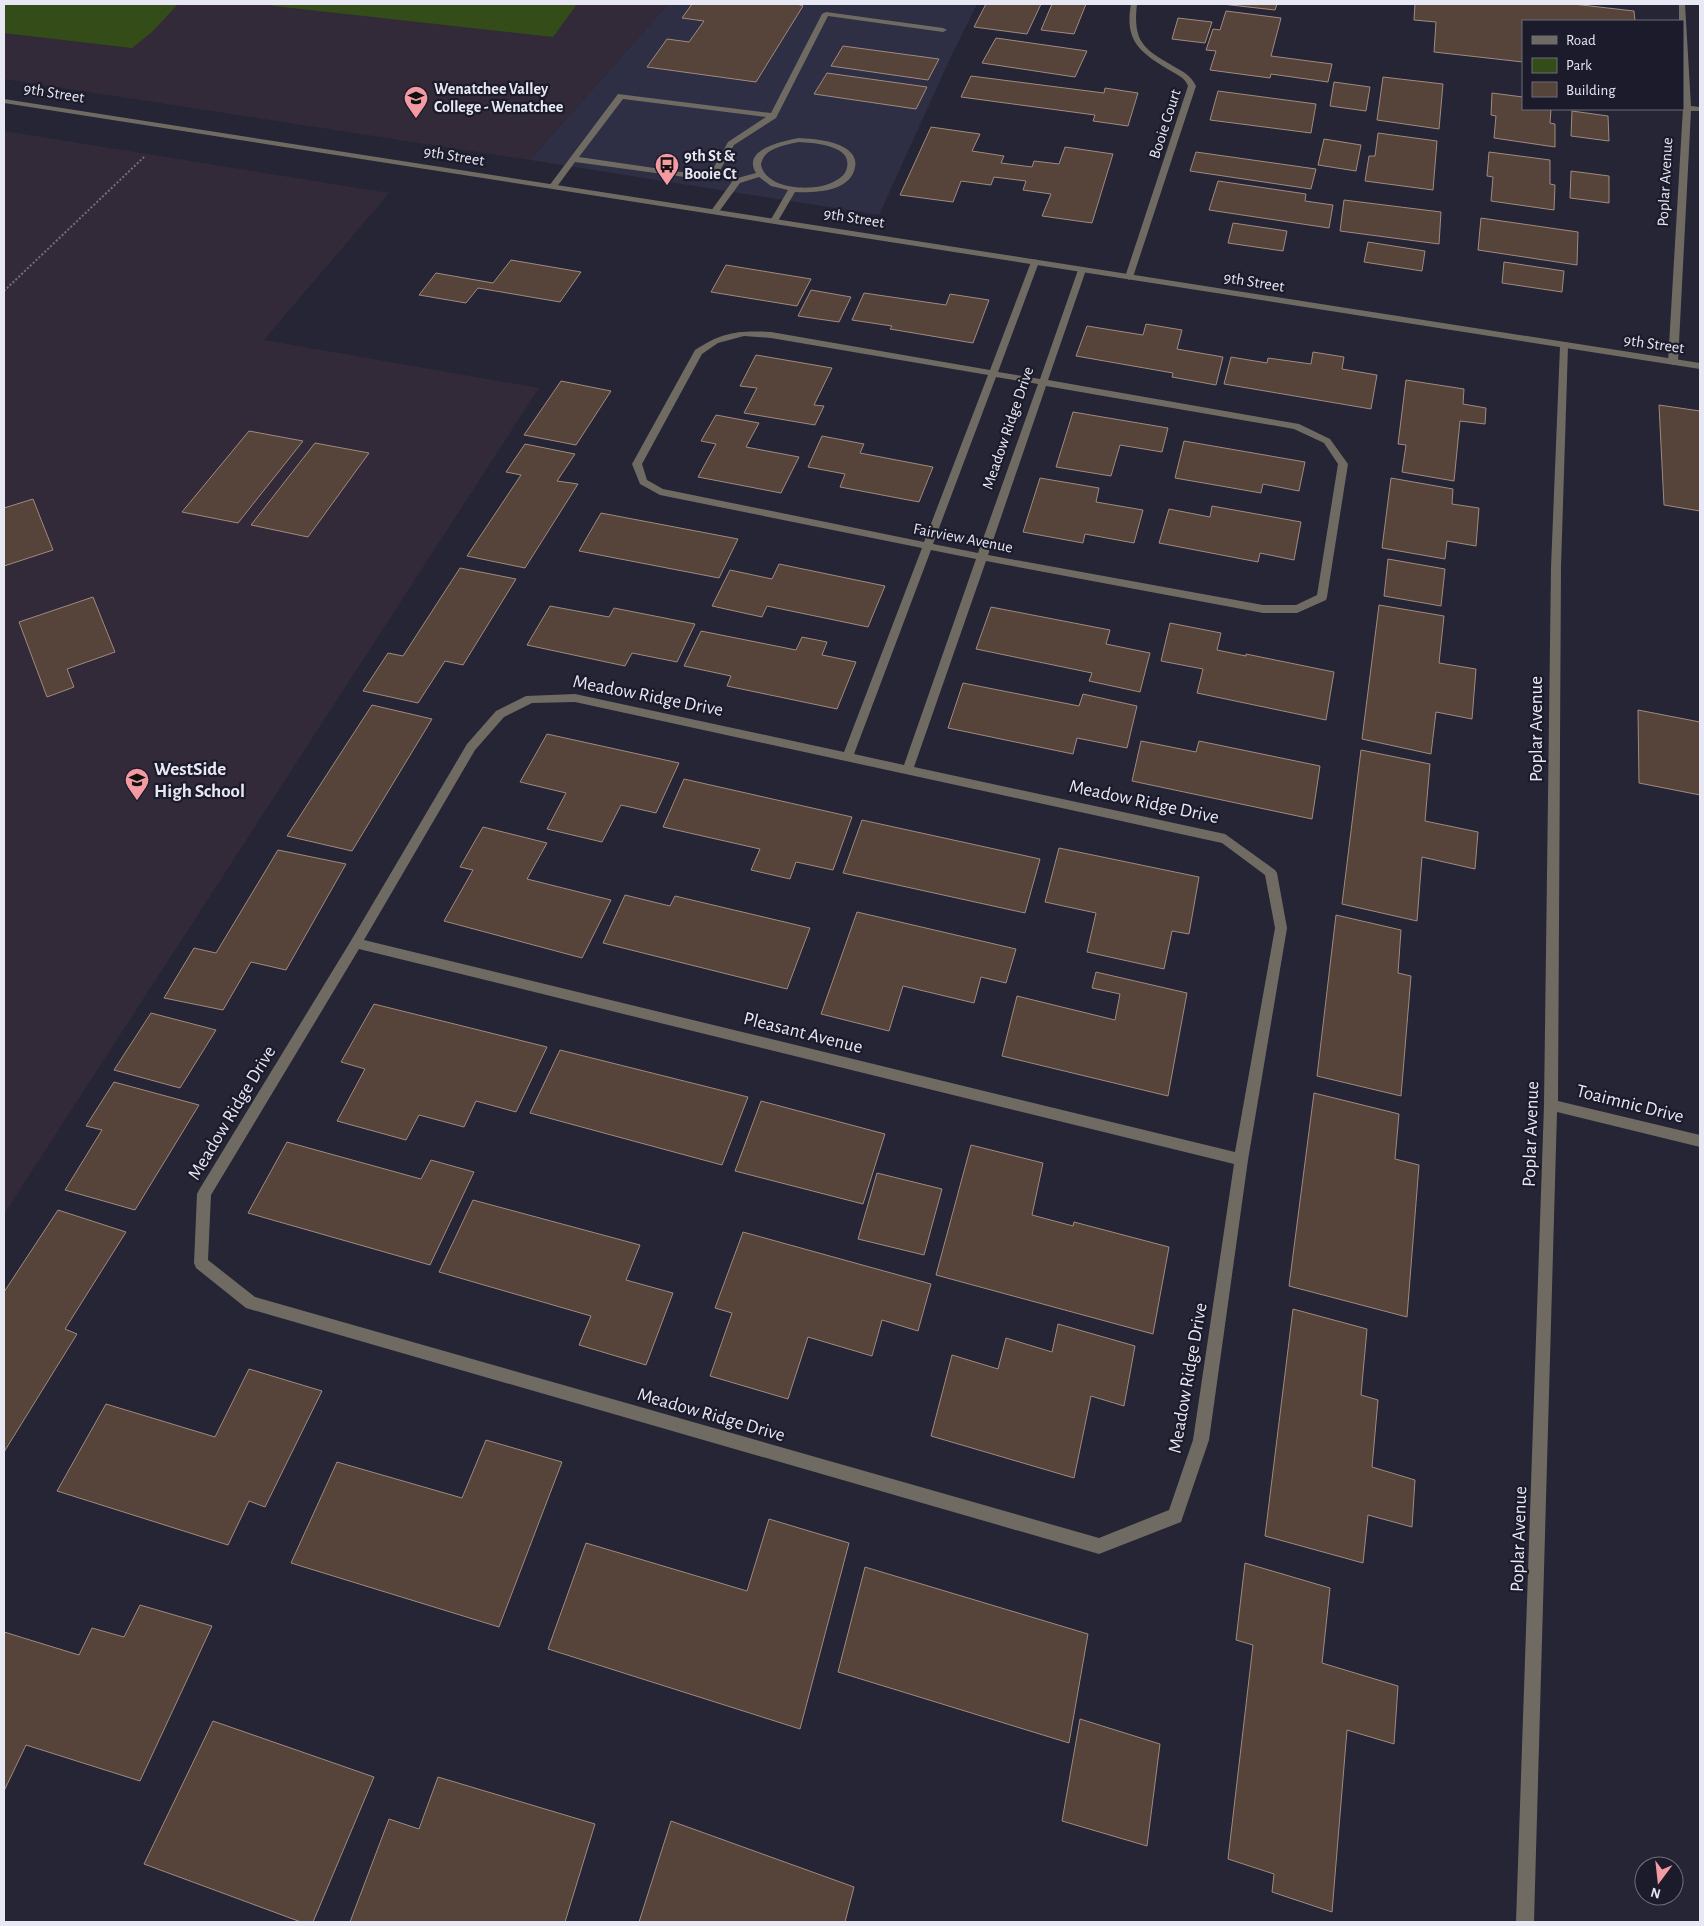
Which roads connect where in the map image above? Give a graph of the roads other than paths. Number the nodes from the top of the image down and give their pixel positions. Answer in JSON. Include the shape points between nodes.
{"nodes":[{"id":1,"x":825,"y":4,"type":"edge"},
{"id":2,"x":1134,"y":4,"type":"edge"},
{"id":3,"x":1682,"y":4,"type":"edge"},
{"id":4,"x":826,"y":14,"type":"junction"},
{"id":5,"x":1683,"y":20,"type":"edge"},
{"id":6,"x":943,"y":30,"type":"dead end"},
{"id":7,"x":1684,"y":46,"type":"edge"},
{"id":8,"x":4,"y":101,"type":"edge"},
{"id":9,"x":1687,"y":108,"type":"junction"},
{"id":10,"x":1700,"y":109,"type":"edge"},
{"id":11,"x":773,"y":116,"type":"junction"},
{"id":12,"x":574,"y":158,"type":"junction"},
{"id":13,"x":759,"y":175,"type":"junction"},
{"id":14,"x":553,"y":186,"type":"junction"},
{"id":15,"x":792,"y":190,"type":"junction"},
{"id":16,"x":715,"y":211,"type":"junction"},
{"id":17,"x":774,"y":221,"type":"junction"},
{"id":18,"x":1035,"y":262,"type":"junction"},
{"id":19,"x":1082,"y":270,"type":"junction"},
{"id":20,"x":1129,"y":277,"type":"junction"},
{"id":21,"x":1564,"y":346,"type":"junction"},
{"id":22,"x":1673,"y":362,"type":"junction"},
{"id":23,"x":1700,"y":366,"type":"edge"},
{"id":24,"x":993,"y":374,"type":"junction"},
{"id":25,"x":1042,"y":383,"type":"junction"},
{"id":26,"x":928,"y":546,"type":"junction"},
{"id":27,"x":982,"y":557,"type":"junction"},
{"id":28,"x":848,"y":756,"type":"junction"},
{"id":29,"x":908,"y":769,"type":"junction"},
{"id":30,"x":356,"y":943,"type":"junction"},
{"id":31,"x":1552,"y":1105,"type":"junction"},
{"id":32,"x":1700,"y":1141,"type":"edge"},
{"id":33,"x":1242,"y":1160,"type":"junction"},
{"id":34,"x":1525,"y":1922,"type":"edge"}],
"edges":[{"from":1,"to":4,"type":"street"},
{"from":2,"to":20,"type":"street","name":"Booie Court","via":[[1132,25],[1135,40],[1148,55],[1185,76],[1192,86]]},
{"from":3,"to":5,"type":"street","name":"Poplar Avenue"},
{"from":4,"to":6,"type":"street"},
{"from":4,"to":11,"type":"street"},
{"from":7,"to":9,"type":"street","name":"Poplar Avenue"},
{"from":8,"to":14,"type":"street","name":"9th Street"},
{"from":9,"to":10,"type":"street"},
{"from":9,"to":22,"type":"street","name":"Poplar Avenue"},
{"from":11,"to":12,"type":"street","via":[[731,144],[710,178]]},
{"from":11,"to":12,"type":"street","via":[[621,96]]},
{"from":12,"to":14,"type":"street"},
{"from":13,"to":15,"type":"street","via":[[778,187]]},
{"from":13,"to":15,"type":"street","via":[[756,168],[763,153],[785,143],[814,141],[840,148],[848,155],[852,163],[845,178],[822,189]]},
{"from":13,"to":16,"type":"street","via":[[737,181]]},
{"from":14,"to":16,"type":"street","name":"9th Street"},
{"from":15,"to":17,"type":"street"},
{"from":16,"to":17,"type":"street","name":"9th Street"},
{"from":17,"to":18,"type":"street","name":"9th Street"},
{"from":18,"to":19,"type":"street","name":"9th Street"},
{"from":18,"to":24,"type":"street","name":"Meadow Ridge Drive"},
{"from":19,"to":20,"type":"street","name":"9th Street"},
{"from":19,"to":25,"type":"street","name":"Meadow Ridge Drive"},
{"from":20,"to":21,"type":"street","name":"9th Street"},
{"from":21,"to":22,"type":"street","name":"9th Street"},
{"from":21,"to":31,"type":"street","name":"Poplar Avenue","via":[[1556,567]]},
{"from":22,"to":23,"type":"street","name":"9th Street"},
{"from":24,"to":25,"type":"street","name":"Fairview Avenue"},
{"from":24,"to":26,"type":"street","name":"Meadow Ridge Drive"},
{"from":24,"to":26,"type":"street","name":"Fairview Avenue","via":[[744,333],[715,341],[698,352],[636,464],[644,482],[660,492]]},
{"from":25,"to":27,"type":"street","name":"Meadow Ridge Drive"},
{"from":25,"to":27,"type":"street","name":"Fairview Avenue","via":[[1296,426],[1328,441],[1343,464],[1322,597],[1297,609],[1263,609]]},
{"from":26,"to":27,"type":"street","name":"Fairview Avenue"},
{"from":26,"to":28,"type":"street","name":"Meadow Ridge Drive"},
{"from":27,"to":29,"type":"street","name":"Meadow Ridge Drive"},
{"from":28,"to":29,"type":"street","name":"Meadow Ridge Drive"},
{"from":28,"to":30,"type":"street","name":"Meadow Ridge Drive","via":[[575,698],[530,699],[500,714],[471,747]]},
{"from":29,"to":33,"type":"street","name":"Meadow Ridge Drive","via":[[1225,839],[1271,873],[1282,928]]},
{"from":30,"to":33,"type":"street","name":"Pleasant Avenue"},
{"from":30,"to":33,"type":"street","name":"Meadow Ridge Drive","via":[[204,1194],[201,1263],[251,1304],[1100,1546],[1175,1516],[1201,1440]]},
{"from":31,"to":32,"type":"street","name":"Toaimnic Drive"},
{"from":31,"to":34,"type":"street","name":"Poplar Avenue"}]}
